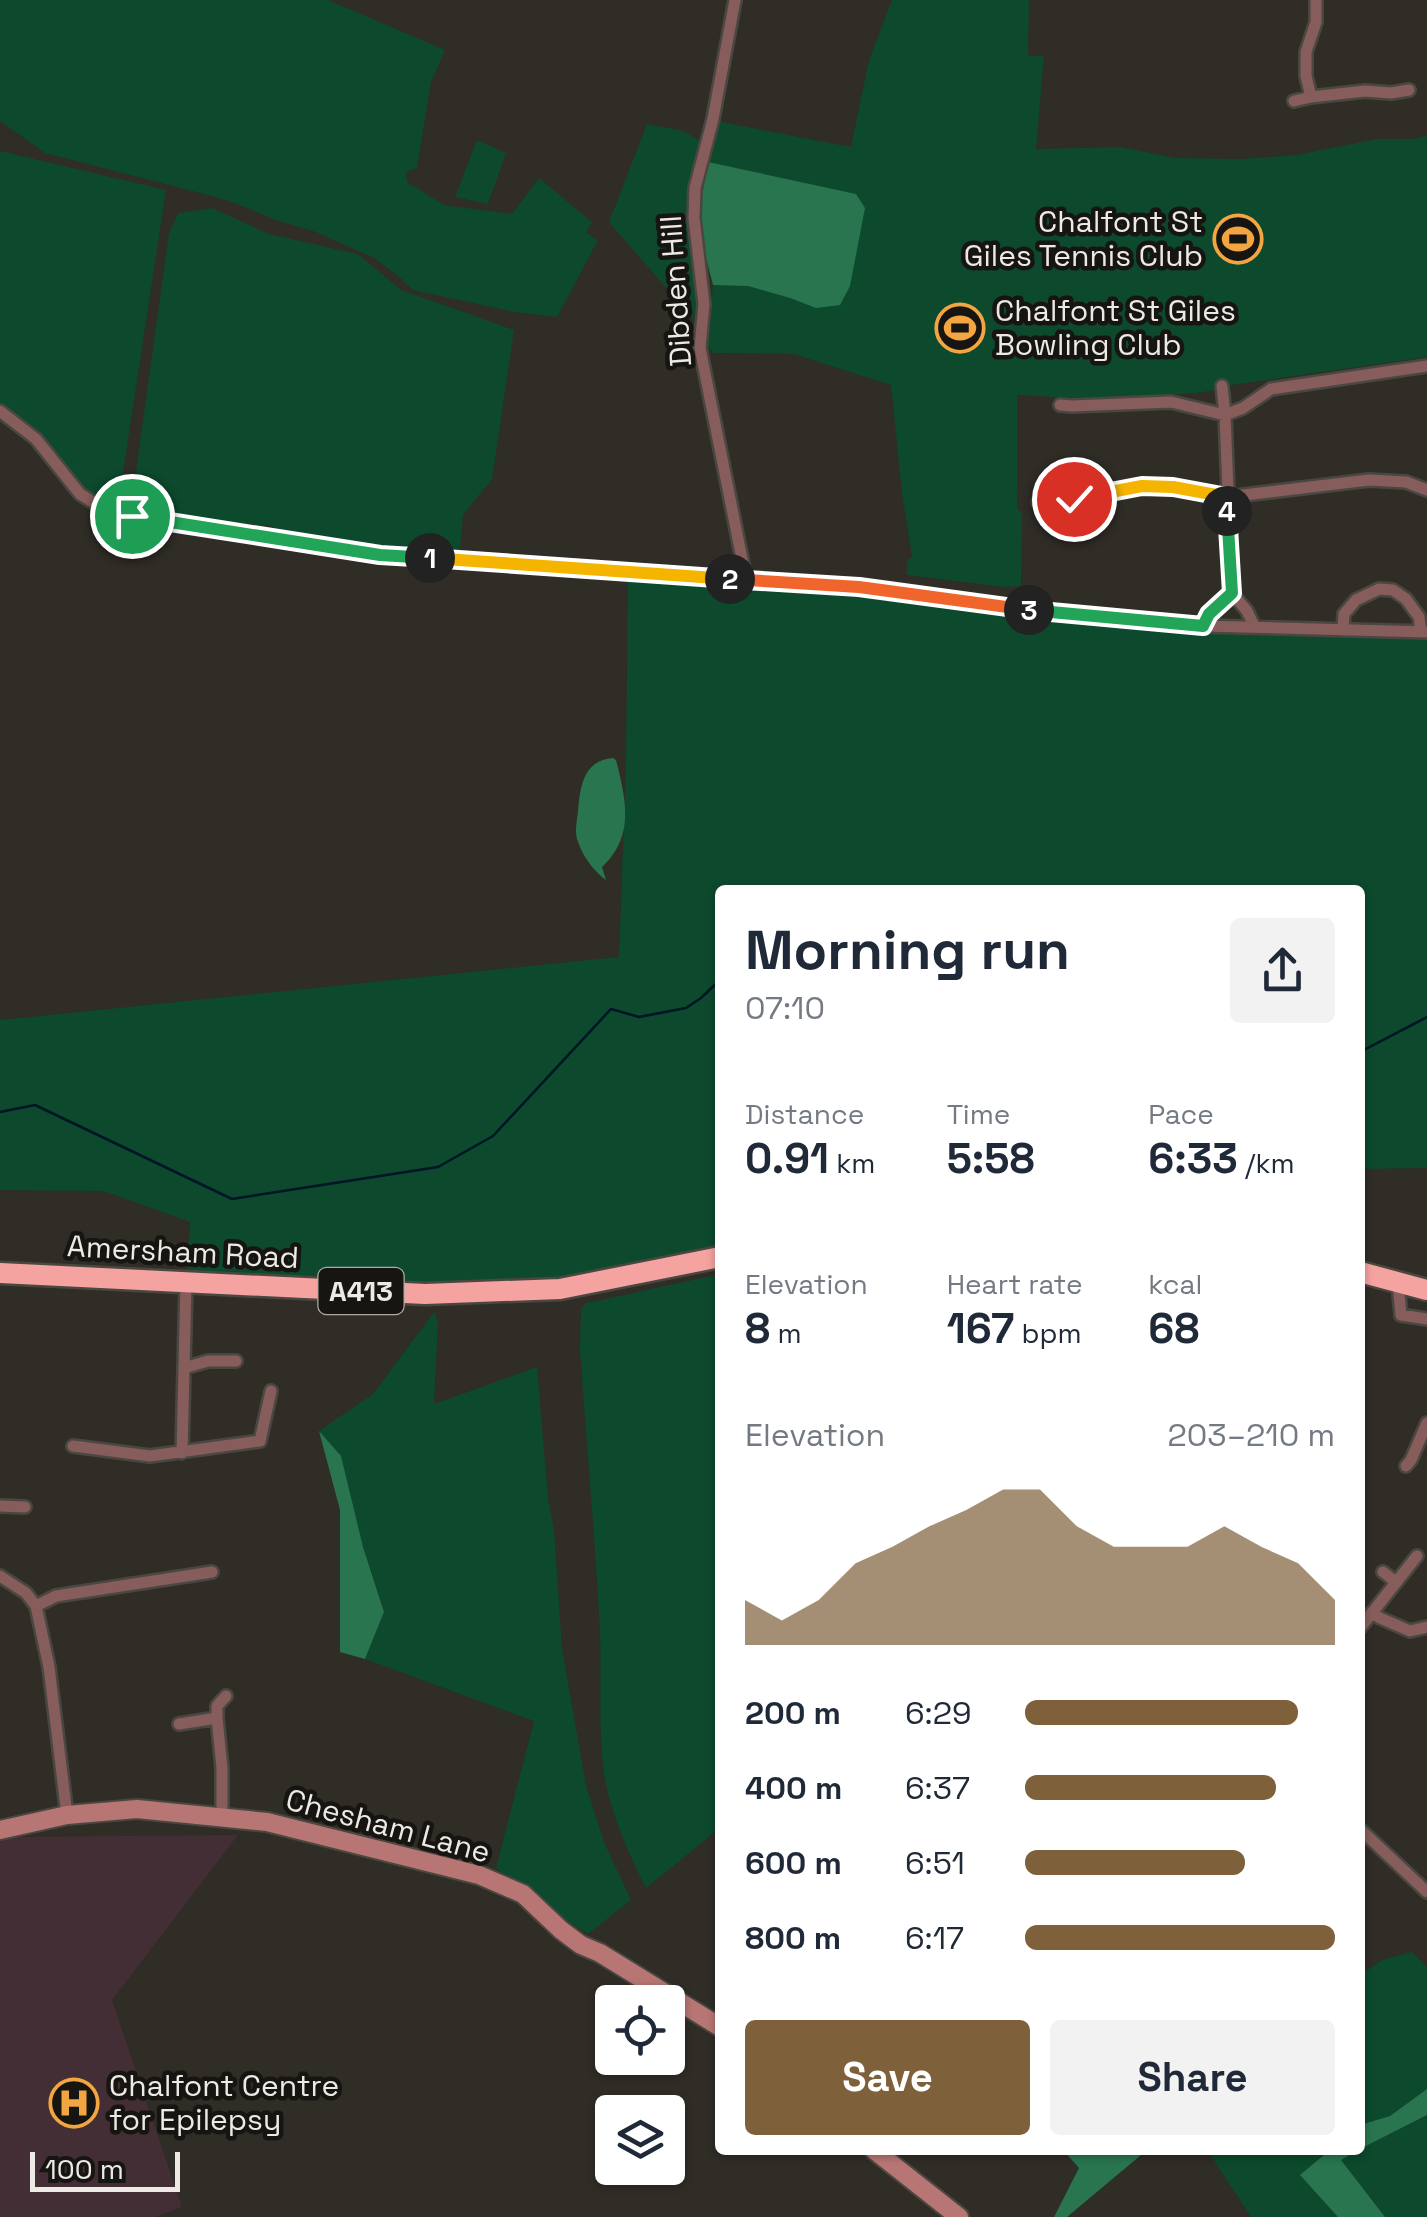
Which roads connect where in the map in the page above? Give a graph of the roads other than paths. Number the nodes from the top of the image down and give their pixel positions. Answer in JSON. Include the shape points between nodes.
{"nodes":[{"id":1,"x":735,"y":0,"type":"edge"},
{"id":2,"x":1316,"y":0,"type":"edge"},
{"id":3,"x":1409,"y":90,"type":"dead end"},
{"id":4,"x":1310,"y":97,"type":"junction"},
{"id":5,"x":1294,"y":101,"type":"dead end"},
{"id":6,"x":1427,"y":366,"type":"edge"},
{"id":7,"x":1222,"y":386,"type":"dead end"},
{"id":8,"x":1060,"y":405,"type":"dead end"},
{"id":9,"x":0,"y":411,"type":"edge"},
{"id":10,"x":1225,"y":414,"type":"junction"},
{"id":11,"x":1427,"y":490,"type":"edge"},
{"id":12,"x":1227,"y":497,"type":"junction"},
{"id":13,"x":1038,"y":502,"type":"dead end"},
{"id":14,"x":746,"y":579,"type":"junction"},
{"id":15,"x":1232,"y":593,"type":"junction"},
{"id":16,"x":1203,"y":626,"type":"junction"},
{"id":17,"x":1254,"y":626,"type":"junction"},
{"id":18,"x":1343,"y":630,"type":"junction"},
{"id":19,"x":1424,"y":632,"type":"edge"},
{"id":20,"x":715,"y":1258,"type":"edge"},
{"id":21,"x":0,"y":1272,"type":"edge"},
{"id":22,"x":1365,"y":1274,"type":"edge"},
{"id":23,"x":186,"y":1283,"type":"junction"},
{"id":24,"x":1398,"y":1284,"type":"junction"},
{"id":25,"x":1427,"y":1290,"type":"edge"},
{"id":26,"x":1427,"y":1319,"type":"edge"},
{"id":27,"x":236,"y":1361,"type":"dead end"},
{"id":28,"x":184,"y":1368,"type":"junction"},
{"id":29,"x":271,"y":1391,"type":"dead end"},
{"id":30,"x":1427,"y":1422,"type":"edge"},
{"id":31,"x":73,"y":1446,"type":"dead end"},
{"id":32,"x":182,"y":1453,"type":"junction"},
{"id":33,"x":1406,"y":1466,"type":"dead end"},
{"id":34,"x":0,"y":1506,"type":"edge"},
{"id":35,"x":25,"y":1507,"type":"dead end"},
{"id":36,"x":1417,"y":1556,"type":"dead end"},
{"id":37,"x":212,"y":1572,"type":"dead end"},
{"id":38,"x":1383,"y":1572,"type":"dead end"},
{"id":39,"x":0,"y":1576,"type":"edge"},
{"id":40,"x":1396,"y":1582,"type":"junction"},
{"id":41,"x":36,"y":1606,"type":"junction"},
{"id":42,"x":1372,"y":1612,"type":"junction"},
{"id":43,"x":1365,"y":1621,"type":"edge"},
{"id":44,"x":1427,"y":1627,"type":"edge"},
{"id":45,"x":226,"y":1696,"type":"dead end"},
{"id":46,"x":217,"y":1718,"type":"junction"},
{"id":47,"x":179,"y":1724,"type":"dead end"},
{"id":48,"x":68,"y":1816,"type":"junction"},
{"id":49,"x":222,"y":1816,"type":"junction"},
{"id":50,"x":0,"y":1830,"type":"edge"},
{"id":51,"x":1365,"y":1834,"type":"edge"},
{"id":52,"x":1427,"y":1892,"type":"edge"},
{"id":53,"x":715,"y":2024,"type":"edge"},
{"id":54,"x":880,"y":2155,"type":"edge"},
{"id":55,"x":958,"y":2217,"type":"edge"}],
"edges":[{"from":1,"to":14,"type":"street","name":"Dibden Hill","via":[[694,218],[704,304],[700,348]]},
{"from":2,"to":4,"type":"street","via":[[1306,52]]},
{"from":3,"to":4,"type":"street"},
{"from":4,"to":5,"type":"street"},
{"from":6,"to":10,"type":"street","via":[[1271,389]]},
{"from":7,"to":10,"type":"street"},
{"from":8,"to":10,"type":"street","via":[[1172,402]]},
{"from":9,"to":14,"type":"street","via":[[36,440],[80,494],[120,514],[380,555]]},
{"from":10,"to":12,"type":"street"},
{"from":11,"to":12,"type":"street","via":[[1369,480]]},
{"from":12,"to":13,"type":"street","via":[[1142,486]]},
{"from":12,"to":15,"type":"street"},
{"from":14,"to":16,"type":"street"},
{"from":15,"to":16,"type":"street"},
{"from":15,"to":17,"type":"street"},
{"from":16,"to":17,"type":"street"},
{"from":17,"to":18,"type":"street"},
{"from":18,"to":19,"type":"street"},
{"from":18,"to":19,"type":"street","via":[[1344,614],[1356,600],[1379,589],[1406,599]]},
{"from":20,"to":23,"type":"highway","name":"Amersham Road","number":"A413","via":[[560,1289],[425,1294]]},
{"from":21,"to":23,"type":"highway","name":"Amersham Road","number":"A413"},
{"from":22,"to":24,"type":"highway"},
{"from":23,"to":28,"type":"street"},
{"from":24,"to":25,"type":"highway"},
{"from":24,"to":26,"type":"street","via":[[1401,1315]]},
{"from":27,"to":28,"type":"street"},
{"from":28,"to":32,"type":"street"},
{"from":29,"to":32,"type":"street","via":[[260,1441]]},
{"from":30,"to":33,"type":"street"},
{"from":31,"to":32,"type":"street","via":[[150,1456]]},
{"from":34,"to":35,"type":"street"},
{"from":36,"to":40,"type":"street"},
{"from":37,"to":41,"type":"street","via":[[56,1596]]},
{"from":38,"to":40,"type":"street"},
{"from":39,"to":41,"type":"street"},
{"from":40,"to":42,"type":"street"},
{"from":41,"to":48,"type":"street"},
{"from":42,"to":43,"type":"street"},
{"from":42,"to":44,"type":"street","via":[[1410,1630]]},
{"from":45,"to":46,"type":"street"},
{"from":46,"to":47,"type":"street"},
{"from":46,"to":49,"type":"street"},
{"from":48,"to":49,"type":"street","name":"Chesham Lane","via":[[137,1808]]},
{"from":48,"to":50,"type":"street","name":"Chesham Lane"},
{"from":49,"to":53,"type":"street","name":"Chesham Lane","via":[[479,1875],[523,1894],[581,1945]]},
{"from":51,"to":52,"type":"street"},
{"from":54,"to":55,"type":"street"}]}
